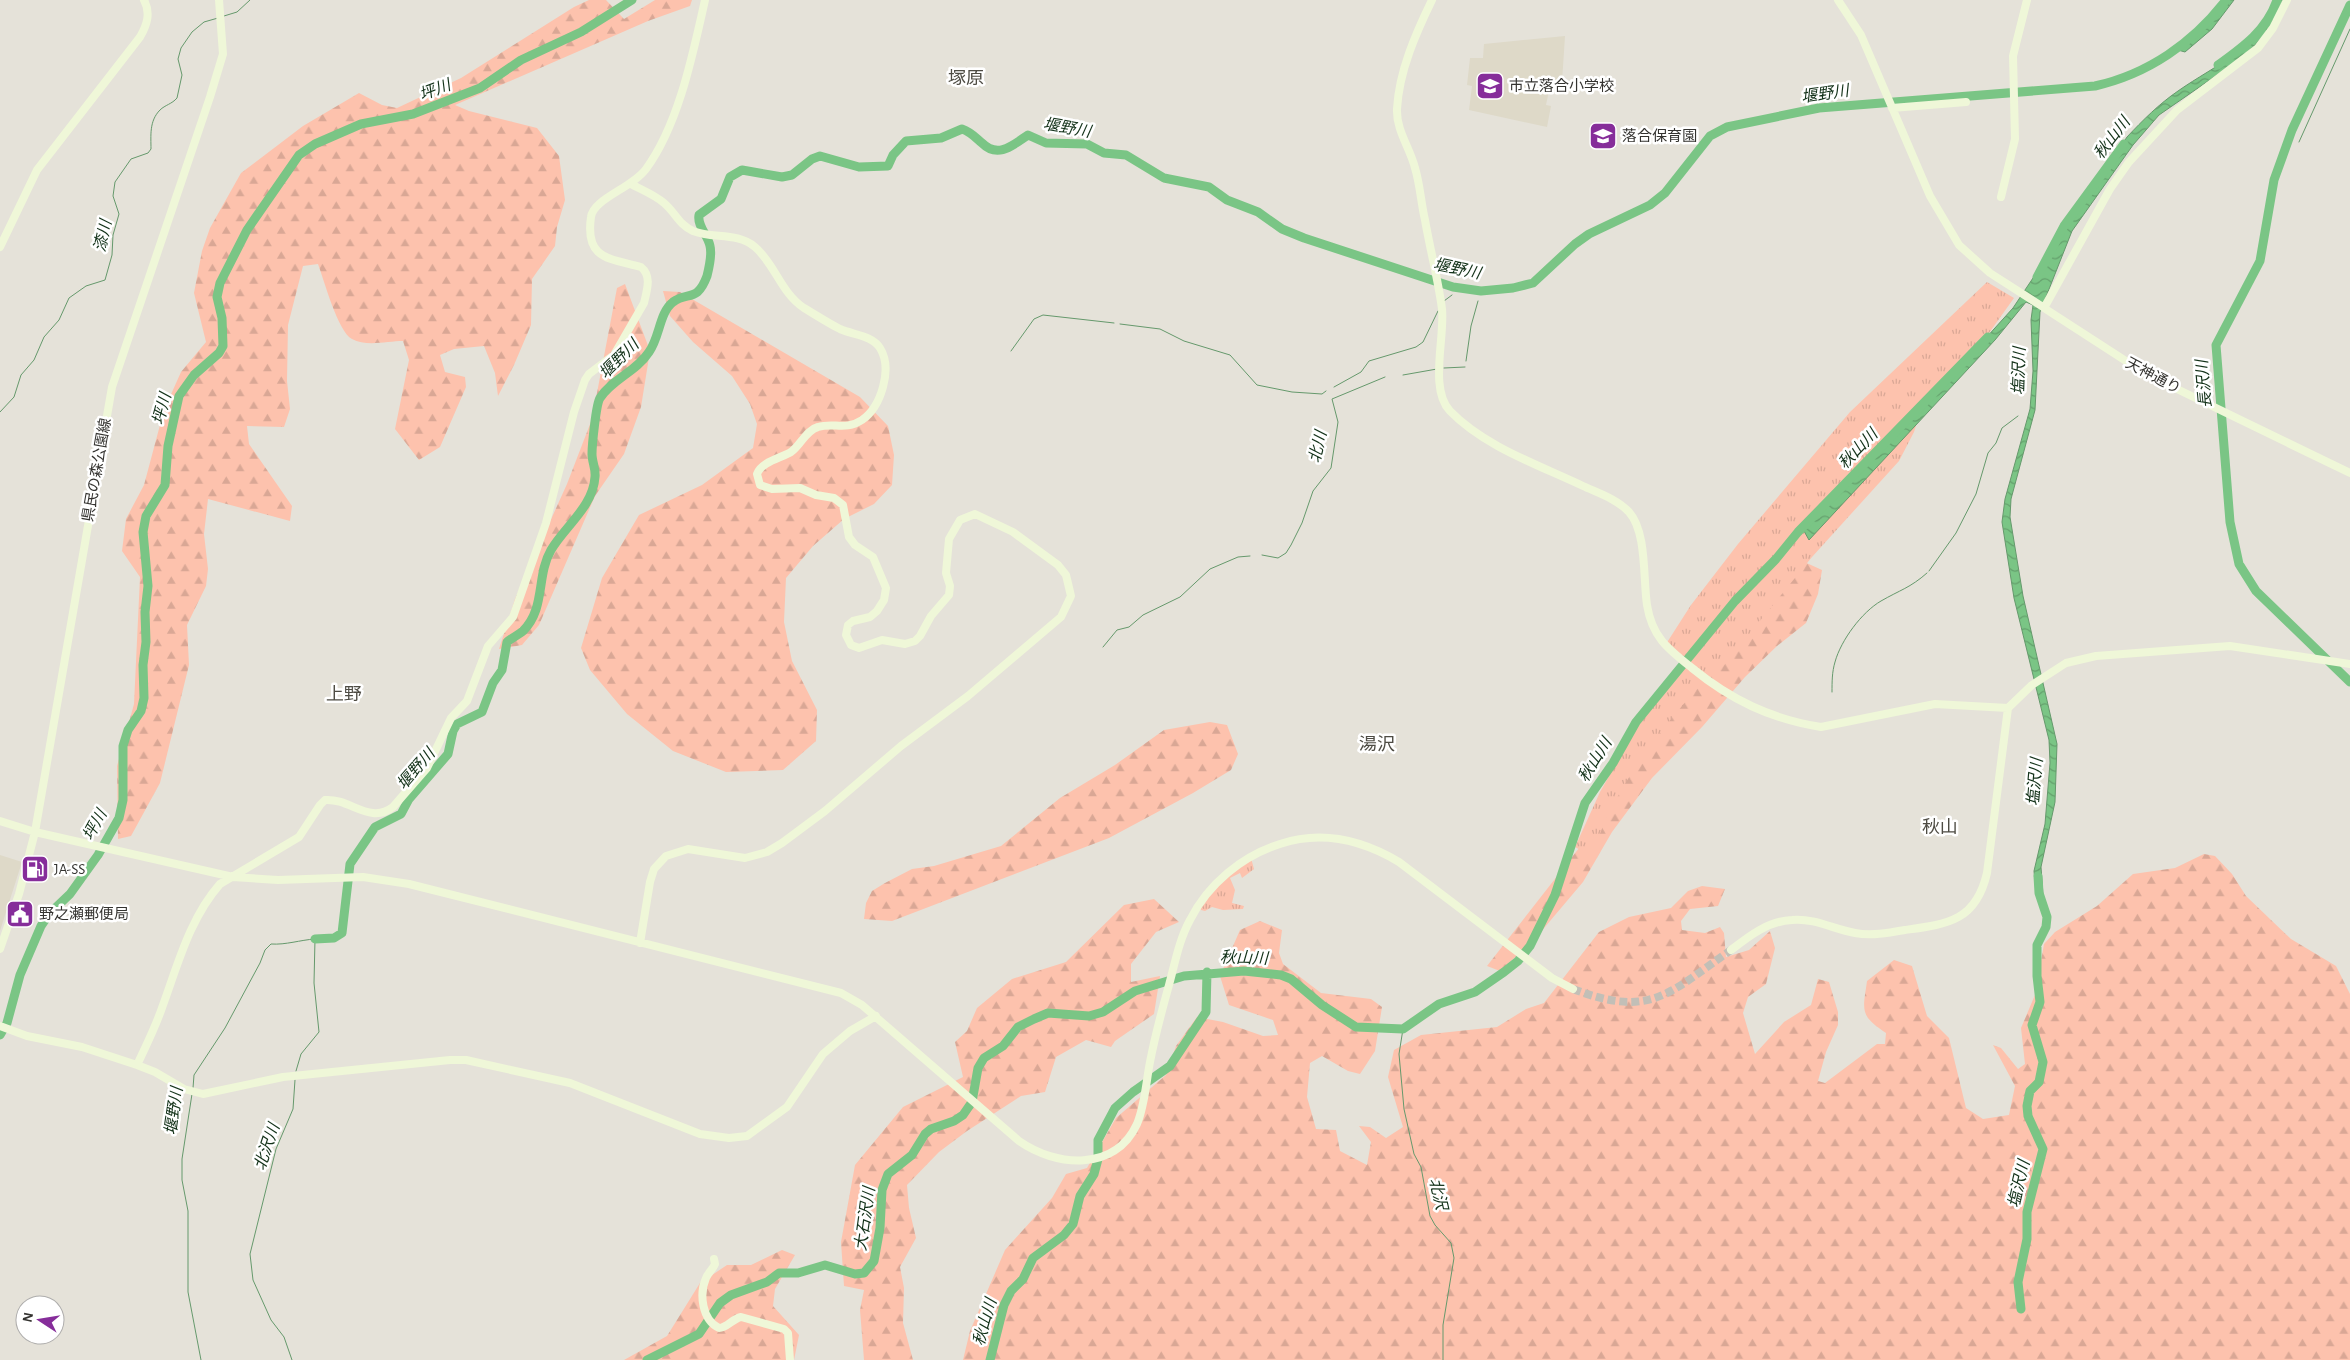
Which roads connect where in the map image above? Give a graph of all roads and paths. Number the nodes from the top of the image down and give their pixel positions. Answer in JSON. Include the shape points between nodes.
{"nodes":[{"id":1,"x":144,"y":0,"type":"edge"},
{"id":2,"x":705,"y":0,"type":"edge"},
{"id":3,"x":1432,"y":0,"type":"edge"},
{"id":4,"x":1838,"y":0,"type":"edge"},
{"id":5,"x":2027,"y":0,"type":"edge"},
{"id":6,"x":2288,"y":0,"type":"edge"},
{"id":7,"x":219,"y":2,"type":"edge"},
{"id":8,"x":1966,"y":102,"type":"dead end"},
{"id":9,"x":1892,"y":107,"type":"junction"},
{"id":10,"x":631,"y":184,"type":"junction"},
{"id":11,"x":2001,"y":197,"type":"dead end"},
{"id":12,"x":0,"y":247,"type":"edge"},
{"id":13,"x":2044,"y":308,"type":"junction"},
{"id":14,"x":2350,"y":473,"type":"edge"},
{"id":15,"x":2350,"y":664,"type":"edge"},
{"id":16,"x":2024,"y":691,"type":"junction"},
{"id":17,"x":1993,"y":707,"type":"junction"},
{"id":18,"x":2008,"y":708,"type":"junction"},
{"id":19,"x":2003,"y":732,"type":"junction"},
{"id":20,"x":0,"y":821,"type":"edge"},
{"id":21,"x":35,"y":832,"type":"junction"},
{"id":22,"x":233,"y":877,"type":"junction"},
{"id":23,"x":640,"y":943,"type":"junction"},
{"id":24,"x":0,"y":949,"type":"edge"},
{"id":25,"x":1731,"y":950,"type":"tunnel mouth"},
{"id":26,"x":1573,"y":989,"type":"tunnel mouth"},
{"id":27,"x":876,"y":1016,"type":"junction"},
{"id":28,"x":0,"y":1026,"type":"edge"},
{"id":29,"x":137,"y":1066,"type":"junction"},
{"id":30,"x":714,"y":1260,"type":"dead end"},
{"id":31,"x":790,"y":1360,"type":"edge"}],
"edges":[{"from":1,"to":12,"type":"street","via":[[148,10],[147,22],[140,37],[37,170]]},
{"from":2,"to":10,"type":"street","via":[[685,82],[673,116],[647,168]]},
{"from":3,"to":17,"type":"street","via":[[1412,45],[1397,110],[1399,127],[1416,169],[1436,277],[1443,334],[1439,382],[1445,406],[1493,442],[1603,495],[1629,512],[1638,532],[1650,620],[1662,643],[1742,703],[1793,722],[1821,727],[1935,704]]},
{"from":4,"to":9,"type":"street","name":"天神通り","via":[[1858,27]]},
{"from":5,"to":11,"type":"street","via":[[2013,56],[2015,139]]},
{"from":6,"to":13,"type":"street","via":[[2258,48],[2177,110],[2129,162],[2110,189]]},
{"from":7,"to":21,"type":"street","name":"県民の森公園線","via":[[223,54],[112,387]]},
{"from":8,"to":9,"type":"street"},
{"from":9,"to":13,"type":"street","name":"天神通り","via":[[1930,196],[1959,245],[1990,273]]},
{"from":10,"to":22,"type":"street","via":[[595,206],[590,220],[590,242],[603,257],[646,270],[648,284],[644,303],[614,355],[585,380],[571,420],[546,523],[516,610],[488,646],[467,701],[451,718],[427,768],[387,812],[372,814],[340,801],[325,800],[299,837]]},
{"from":10,"to":23,"type":"street","via":[[662,201],[679,222],[698,233],[729,236],[748,242],[761,253],[794,300],[840,328],[875,342],[884,356],[885,372],[879,395],[867,415],[844,427],[827,425],[815,428],[794,449],[762,467],[757,474],[760,485],[767,489],[800,488],[839,501],[845,510],[849,537],[875,561],[886,588],[884,600],[874,615],[848,625],[846,635],[851,645],[862,648],[886,640],[905,644],[920,636],[930,616],[949,595],[947,546],[960,520],[970,514],[998,523],[1042,552],[1066,575],[1071,596],[1061,617],[968,696],[782,843],[767,852],[745,858],[688,849],[666,856],[654,869],[650,882]]},
{"from":13,"to":14,"type":"street","name":"天神通り","via":[[2146,374]]},
{"from":15,"to":16,"type":"street","via":[[2216,646],[2079,659],[2066,663]]},
{"from":16,"to":17,"type":"street"},
{"from":16,"to":18,"type":"street"},
{"from":17,"to":18,"type":"street"},
{"from":17,"to":19,"type":"street","via":[[2002,717]]},
{"from":18,"to":19,"type":"street"},
{"from":19,"to":25,"type":"street","via":[[1987,873],[1980,896],[1964,914],[1938,926],[1872,934],[1854,933],[1812,920],[1789,920],[1762,928]]},
{"from":20,"to":21,"type":"street"},
{"from":21,"to":22,"type":"street"},
{"from":21,"to":24,"type":"street","name":"県民の森公園線"},
{"from":22,"to":23,"type":"street","via":[[278,880],[356,878],[409,884]]},
{"from":22,"to":29,"type":"street","via":[[220,884],[198,915]]},
{"from":23,"to":27,"type":"street","via":[[840,993]]},
{"from":26,"to":27,"type":"street","via":[[1552,978],[1399,862],[1352,841],[1312,837],[1266,848],[1234,868],[1200,903],[1181,940],[1136,1125],[1129,1137],[1109,1153],[1090,1160],[1065,1161],[1040,1154],[1020,1141]]},
{"from":27,"to":29,"type":"street","via":[[850,1031],[823,1054],[787,1106],[747,1136],[729,1138],[700,1134],[570,1083],[466,1060],[296,1076],[203,1094]]},
{"from":28,"to":29,"type":"street","via":[[82,1047]]},
{"from":30,"to":31,"type":"street","via":[[704,1291],[706,1319],[715,1327],[722,1328],[734,1318],[741,1317],[784,1329],[788,1333]]}]}
